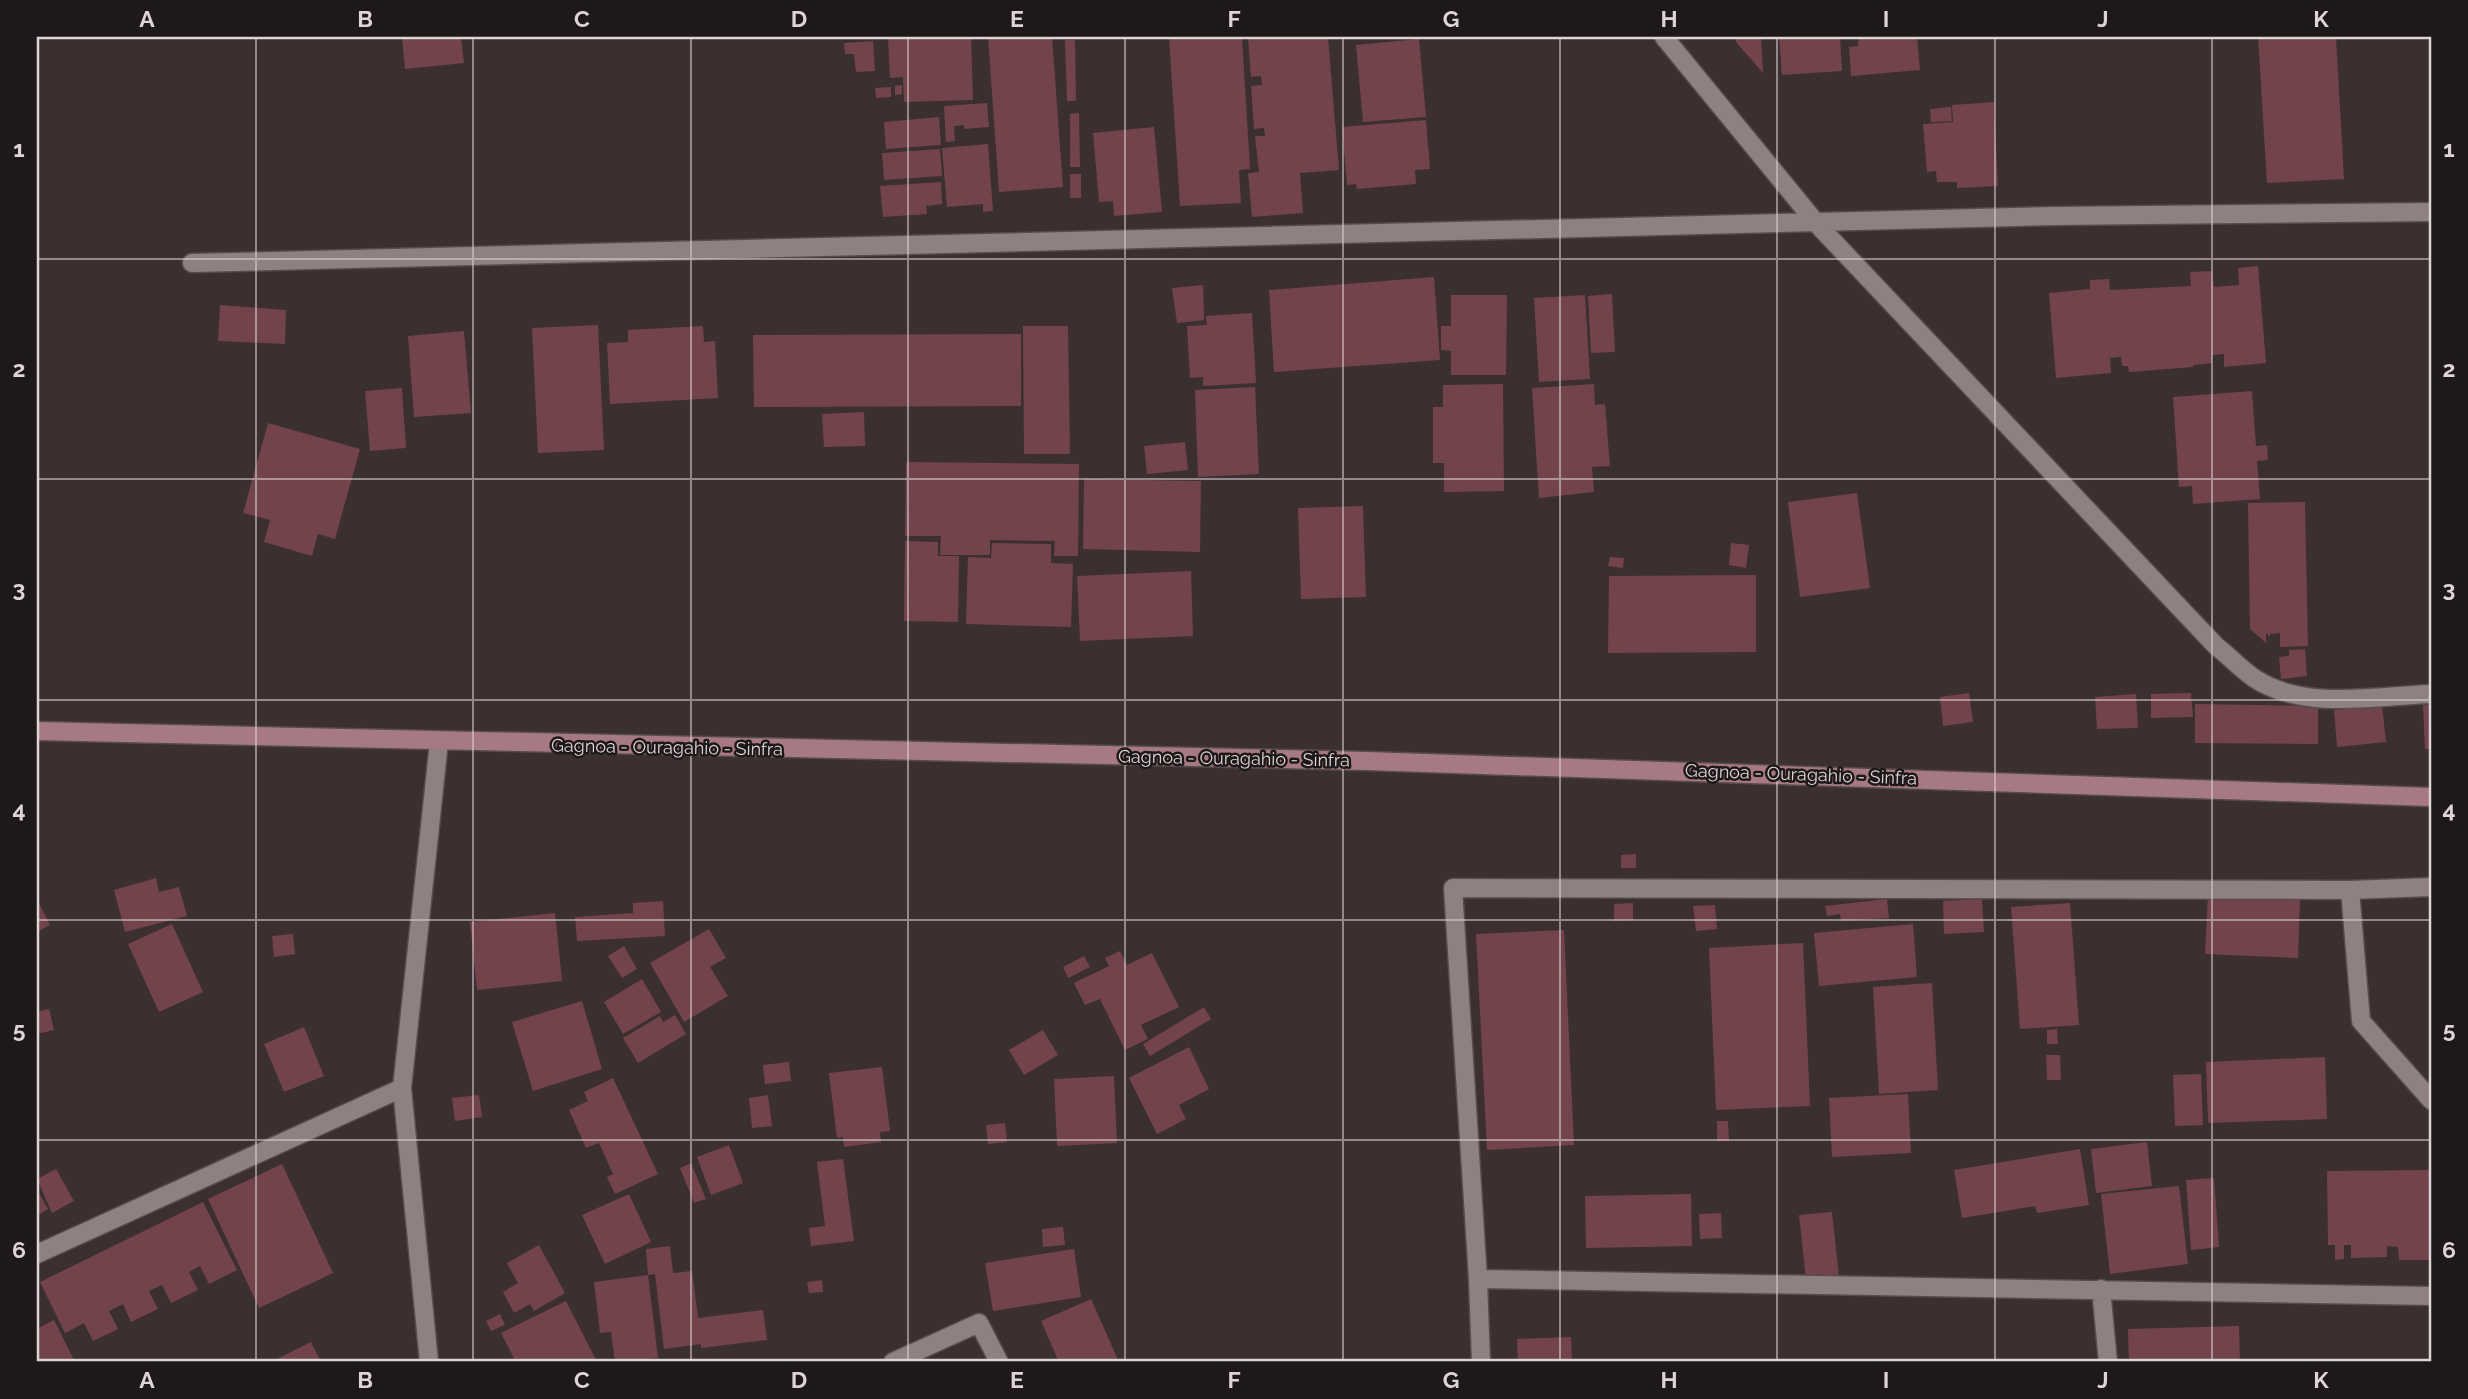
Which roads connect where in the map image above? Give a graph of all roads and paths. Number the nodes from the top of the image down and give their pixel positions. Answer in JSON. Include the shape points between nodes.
{"nodes":[{"id":1,"x":1664,"y":37,"type":"edge"},
{"id":2,"x":2431,"y":212,"type":"edge"},
{"id":3,"x":1817,"y":223,"type":"junction"},
{"id":4,"x":192,"y":263,"type":"dead end"},
{"id":5,"x":2431,"y":694,"type":"edge"},
{"id":6,"x":37,"y":731,"type":"edge"},
{"id":7,"x":439,"y":742,"type":"junction"},
{"id":8,"x":2431,"y":797,"type":"edge"},
{"id":9,"x":2431,"y":887,"type":"edge"},
{"id":10,"x":2350,"y":890,"type":"junction"},
{"id":11,"x":402,"y":1088,"type":"junction"},
{"id":12,"x":2431,"y":1100,"type":"edge"},
{"id":13,"x":37,"y":1254,"type":"edge"},
{"id":14,"x":1478,"y":1279,"type":"junction"},
{"id":15,"x":2101,"y":1289,"type":"junction"},
{"id":16,"x":2431,"y":1296,"type":"edge"},
{"id":17,"x":429,"y":1362,"type":"edge"},
{"id":18,"x":892,"y":1362,"type":"edge"},
{"id":19,"x":999,"y":1362,"type":"edge"},
{"id":20,"x":1481,"y":1362,"type":"edge"},
{"id":21,"x":2108,"y":1362,"type":"edge"}],
"edges":[{"from":1,"to":3,"type":"street"},
{"from":2,"to":3,"type":"street"},
{"from":3,"to":4,"type":"street"},
{"from":3,"to":5,"type":"street","via":[[2216,646],[2255,678],[2287,694],[2329,698]]},
{"from":6,"to":7,"type":"main road","name":"Gagnoa - Ouragahio - Sinfra"},
{"from":7,"to":8,"type":"main road","name":"Gagnoa - Ouragahio - Sinfra","via":[[1367,761]]},
{"from":7,"to":11,"type":"street"},
{"from":9,"to":10,"type":"street"},
{"from":10,"to":12,"type":"street","via":[[2361,1021]]},
{"from":10,"to":14,"type":"street","via":[[1453,888]]},
{"from":11,"to":13,"type":"street"},
{"from":11,"to":17,"type":"street"},
{"from":14,"to":15,"type":"street"},
{"from":14,"to":20,"type":"street"},
{"from":15,"to":16,"type":"street"},
{"from":15,"to":21,"type":"street"},
{"from":18,"to":19,"type":"street","via":[[979,1323]]}]}
